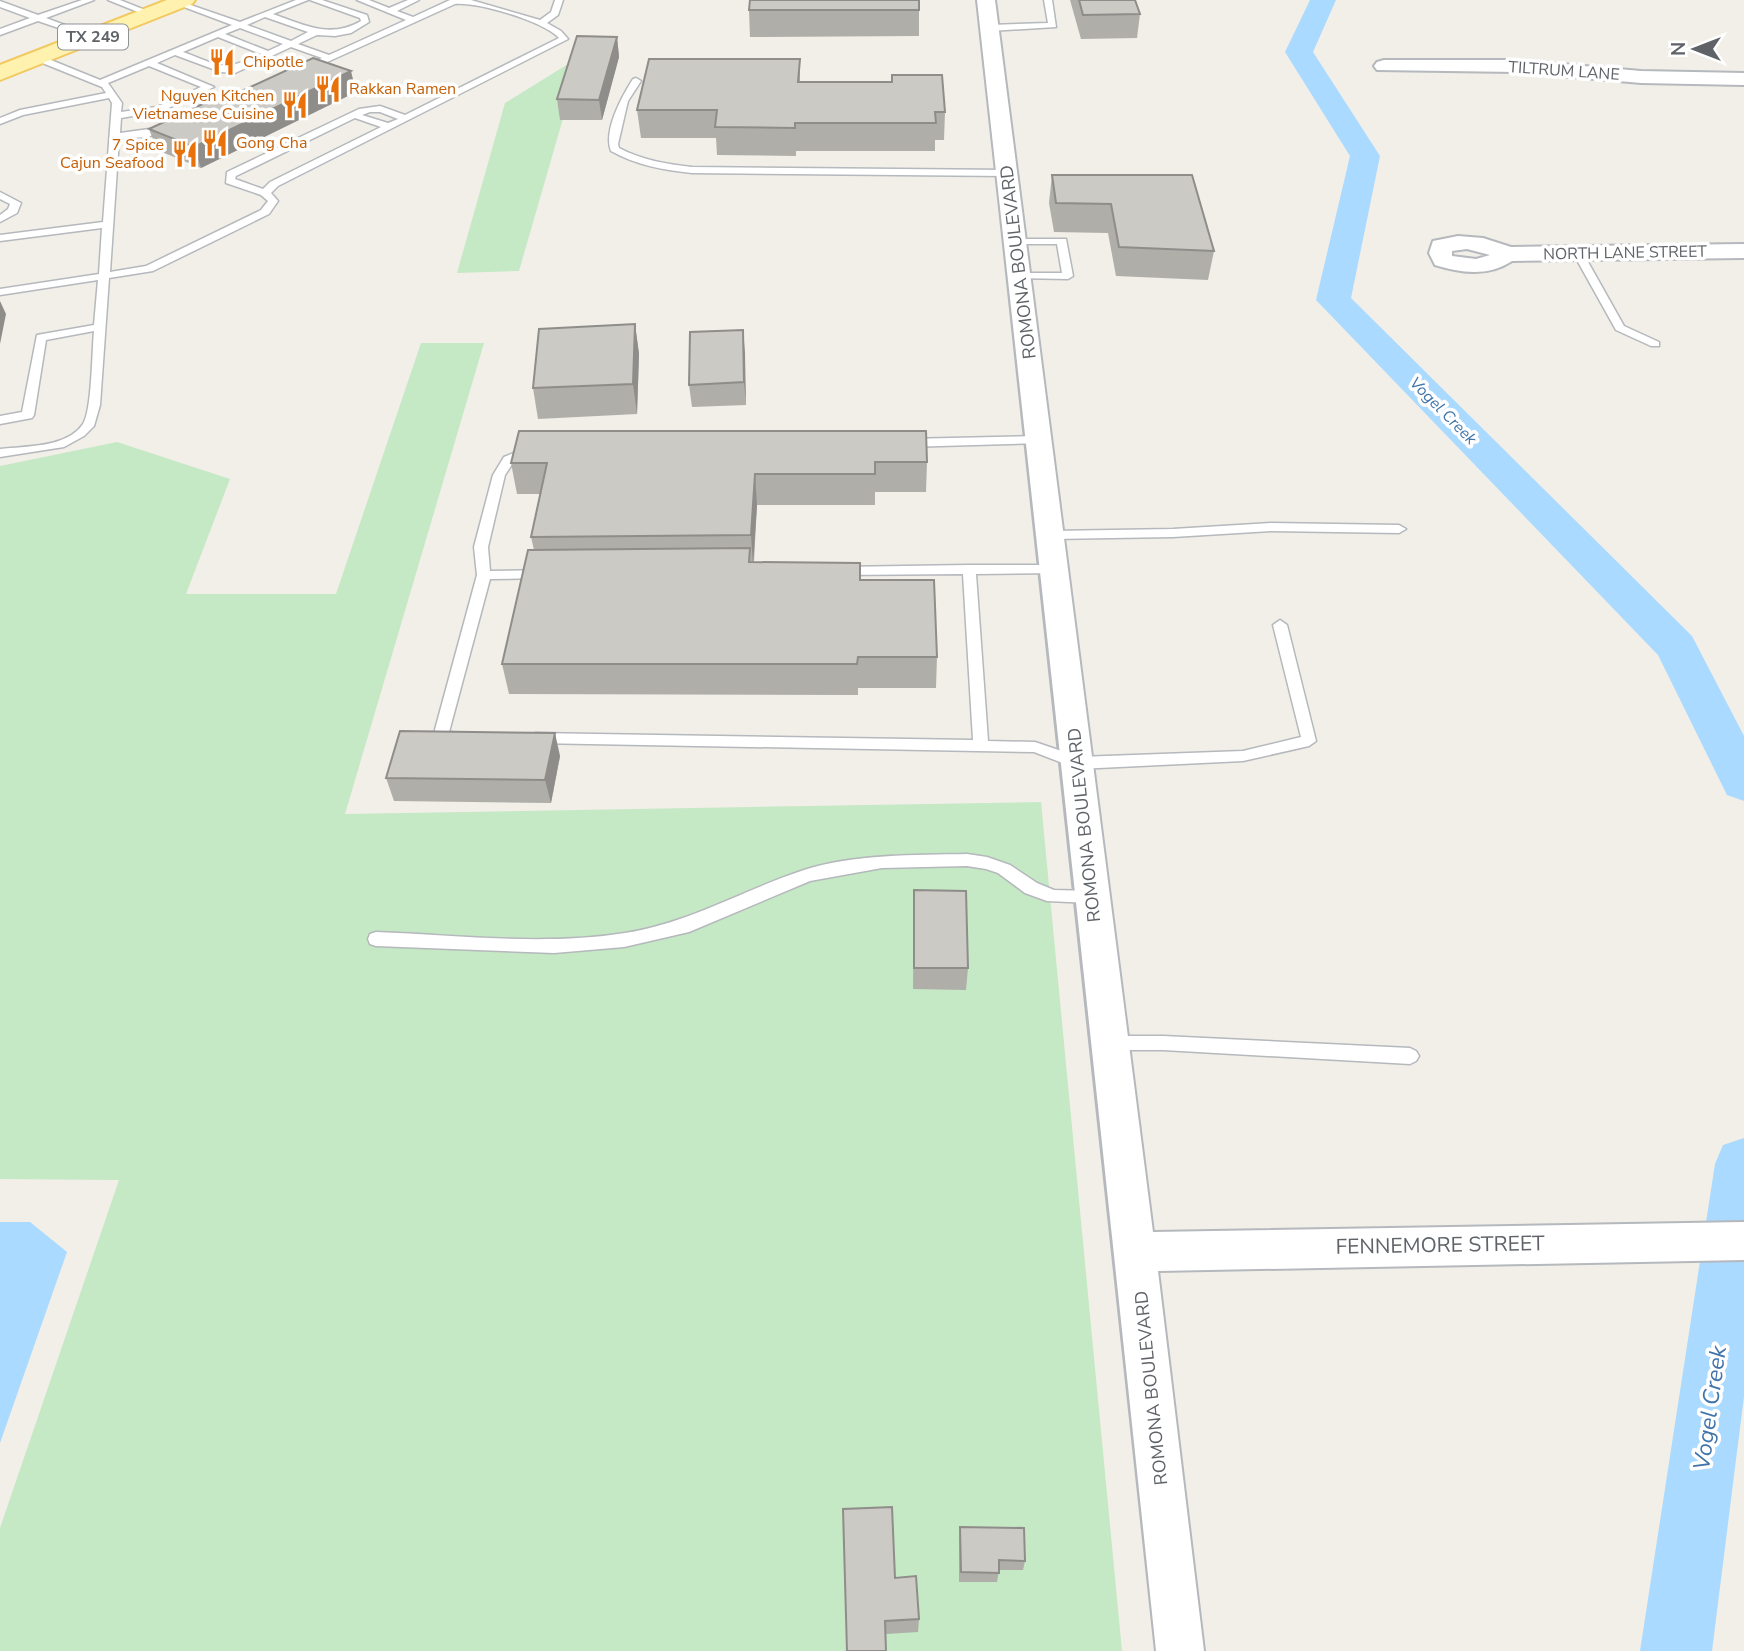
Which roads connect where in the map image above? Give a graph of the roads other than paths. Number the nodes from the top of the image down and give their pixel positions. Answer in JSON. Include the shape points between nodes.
{"nodes":[{"id":1,"x":90,"y":0,"type":"edge"},
{"id":2,"x":112,"y":0,"type":"edge"},
{"id":3,"x":304,"y":0,"type":"edge"},
{"id":4,"x":314,"y":0,"type":"edge"},
{"id":5,"x":361,"y":0,"type":"edge"},
{"id":6,"x":415,"y":0,"type":"edge"},
{"id":7,"x":558,"y":0,"type":"edge"},
{"id":8,"x":1048,"y":0,"type":"edge"},
{"id":9,"x":182,"y":1,"type":"edge"},
{"id":10,"x":0,"y":5,"type":"edge"},
{"id":11,"x":389,"y":10,"type":"junction"},
{"id":12,"x":151,"y":14,"type":"junction"},
{"id":13,"x":265,"y":14,"type":"junction"},
{"id":14,"x":988,"y":14,"type":"edge"},
{"id":15,"x":38,"y":18,"type":"junction"},
{"id":16,"x":414,"y":20,"type":"junction"},
{"id":17,"x":541,"y":23,"type":"junction"},
{"id":18,"x":240,"y":25,"type":"junction"},
{"id":19,"x":0,"y":32,"type":"edge"},
{"id":20,"x":316,"y":32,"type":"junction"},
{"id":21,"x":218,"y":34,"type":"junction"},
{"id":22,"x":91,"y":38,"type":"junction"},
{"id":23,"x":290,"y":44,"type":"junction"},
{"id":24,"x":174,"y":52,"type":"junction"},
{"id":25,"x":268,"y":54,"type":"junction"},
{"id":26,"x":38,"y":58,"type":"junction"},
{"id":27,"x":329,"y":58,"type":"junction"},
{"id":28,"x":149,"y":63,"type":"junction"},
{"id":29,"x":1384,"y":66,"type":"dead end"},
{"id":30,"x":0,"y":73,"type":"edge"},
{"id":31,"x":290,"y":76,"type":"edge"},
{"id":32,"x":1744,"y":79,"type":"edge"},
{"id":33,"x":636,"y":81,"type":"dead end"},
{"id":34,"x":101,"y":83,"type":"junction"},
{"id":35,"x":113,"y":94,"type":"junction"},
{"id":36,"x":354,"y":115,"type":"junction"},
{"id":37,"x":116,"y":116,"type":"junction"},
{"id":38,"x":407,"y":119,"type":"junction"},
{"id":39,"x":0,"y":121,"type":"edge"},
{"id":40,"x":390,"y":127,"type":"junction"},
{"id":41,"x":176,"y":128,"type":"edge"},
{"id":42,"x":115,"y":136,"type":"junction"},
{"id":43,"x":1008,"y":173,"type":"junction"},
{"id":44,"x":265,"y":193,"type":"junction"},
{"id":45,"x":0,"y":195,"type":"edge"},
{"id":46,"x":0,"y":219,"type":"edge"},
{"id":47,"x":108,"y":224,"type":"junction"},
{"id":48,"x":0,"y":238,"type":"edge"},
{"id":49,"x":1016,"y":241,"type":"junction"},
{"id":50,"x":1744,"y":251,"type":"edge"},
{"id":51,"x":1578,"y":253,"type":"junction"},
{"id":52,"x":1507,"y":254,"type":"dead end"},
{"id":53,"x":104,"y":276,"type":"junction"},
{"id":54,"x":1020,"y":276,"type":"junction"},
{"id":55,"x":0,"y":292,"type":"edge"},
{"id":56,"x":100,"y":327,"type":"junction"},
{"id":57,"x":1655,"y":344,"type":"dead end"},
{"id":58,"x":0,"y":419,"type":"edge"},
{"id":59,"x":1039,"y":440,"type":"junction"},
{"id":60,"x":887,"y":443,"type":"edge"},
{"id":61,"x":550,"y":450,"type":"edge"},
{"id":62,"x":0,"y":453,"type":"edge"},
{"id":63,"x":1399,"y":529,"type":"dead end"},
{"id":64,"x":1051,"y":535,"type":"junction"},
{"id":65,"x":969,"y":569,"type":"junction"},
{"id":66,"x":1055,"y":569,"type":"junction"},
{"id":67,"x":830,"y":571,"type":"edge"},
{"id":68,"x":553,"y":574,"type":"edge"},
{"id":69,"x":484,"y":575,"type":"junction"},
{"id":70,"x":1280,"y":625,"type":"dead end"},
{"id":71,"x":468,"y":737,"type":"edge"},
{"id":72,"x":524,"y":738,"type":"edge"},
{"id":73,"x":981,"y":746,"type":"junction"},
{"id":74,"x":1078,"y":763,"type":"junction"},
{"id":75,"x":1091,"y":897,"type":"junction"},
{"id":76,"x":376,"y":939,"type":"dead end"},
{"id":77,"x":1111,"y":1043,"type":"junction"},
{"id":78,"x":1410,"y":1056,"type":"dead end"},
{"id":79,"x":1744,"y":1241,"type":"edge"},
{"id":80,"x":1136,"y":1252,"type":"junction"},
{"id":81,"x":1180,"y":1651,"type":"edge"}],
"edges":[{"from":1,"to":15,"type":"lane"},
{"from":2,"to":12,"type":"lane"},
{"from":3,"to":13,"type":"lane"},
{"from":4,"to":20,"type":"lane","via":[[364,17],[365,22],[338,34]]},
{"from":5,"to":11,"type":"lane"},
{"from":6,"to":11,"type":"lane"},
{"from":7,"to":17,"type":"lane","via":[[555,13]]},
{"from":8,"to":14,"type":"lane","via":[[1050,26]]},
{"from":9,"to":12,"type":"main road","number":"TX 249"},
{"from":9,"to":18,"type":"lane"},
{"from":10,"to":15,"type":"lane"},
{"from":11,"to":16,"type":"lane"},
{"from":12,"to":22,"type":"main road","number":"TX 249"},
{"from":13,"to":18,"type":"lane"},
{"from":13,"to":20,"type":"lane"},
{"from":14,"to":43,"type":"street","name":"ROMONA BOULEVARD"},
{"from":15,"to":19,"type":"lane"},
{"from":15,"to":22,"type":"lane"},
{"from":16,"to":17,"type":"lane","via":[[465,1]]},
{"from":16,"to":27,"type":"lane"},
{"from":17,"to":38,"type":"lane","via":[[564,39]]},
{"from":18,"to":21,"type":"lane"},
{"from":18,"to":23,"type":"lane"},
{"from":20,"to":23,"type":"lane"},
{"from":21,"to":24,"type":"lane"},
{"from":21,"to":25,"type":"lane"},
{"from":22,"to":26,"type":"main road","number":"TX 249"},
{"from":23,"to":25,"type":"lane"},
{"from":23,"to":27,"type":"lane"},
{"from":24,"to":25,"type":"lane","via":[[224,70],[235,70]]},
{"from":24,"to":28,"type":"lane"},
{"from":26,"to":30,"type":"main road","number":"TX 249"},
{"from":26,"to":34,"type":"lane"},
{"from":27,"to":31,"type":"lane"},
{"from":28,"to":34,"type":"lane"},
{"from":28,"to":37,"type":"lane","via":[[209,87],[159,109]]},
{"from":29,"to":32,"type":"street","name":"TILTRUM LANE","via":[[1516,66],[1641,77]]},
{"from":33,"to":43,"type":"lane","via":[[623,101],[613,144],[628,158],[647,163],[692,170]]},
{"from":34,"to":35,"type":"lane"},
{"from":35,"to":37,"type":"lane"},
{"from":35,"to":39,"type":"lane"},
{"from":36,"to":38,"type":"lane","via":[[378,107]]},
{"from":36,"to":40,"type":"lane"},
{"from":36,"to":44,"type":"lane","via":[[231,174],[230,181]]},
{"from":37,"to":42,"type":"lane"},
{"from":38,"to":40,"type":"lane"},
{"from":40,"to":44,"type":"lane","via":[[274,184]]},
{"from":41,"to":42,"type":"lane"},
{"from":42,"to":47,"type":"lane"},
{"from":43,"to":49,"type":"street","name":"ROMONA BOULEVARD"},
{"from":44,"to":53,"type":"lane","via":[[273,201],[265,212],[149,269]]},
{"from":45,"to":46,"type":"lane","via":[[16,203],[13,211]]},
{"from":47,"to":48,"type":"lane"},
{"from":47,"to":53,"type":"lane"},
{"from":49,"to":54,"type":"street","name":"ROMONA BOULEVARD"},
{"from":49,"to":54,"type":"lane","via":[[1062,241],[1068,276]]},
{"from":50,"to":51,"type":"street","name":"NORTH LANE STREET"},
{"from":51,"to":52,"type":"street","name":"NORTH LANE STREET"},
{"from":51,"to":57,"type":"lane","via":[[1620,328]]},
{"from":53,"to":55,"type":"lane"},
{"from":53,"to":56,"type":"lane"},
{"from":54,"to":59,"type":"street","name":"ROMONA BOULEVARD"},
{"from":56,"to":58,"type":"lane","via":[[40,337],[28,415]]},
{"from":56,"to":62,"type":"lane","via":[[90,423],[79,435],[59,444]]},
{"from":59,"to":60,"type":"lane"},
{"from":59,"to":64,"type":"street","name":"ROMONA BOULEVARD"},
{"from":61,"to":69,"type":"lane","via":[[528,450],[508,460],[499,475],[481,547]]},
{"from":63,"to":64,"type":"lane","via":[[1271,527]]},
{"from":64,"to":66,"type":"street","name":"ROMONA BOULEVARD"},
{"from":65,"to":66,"type":"lane"},
{"from":65,"to":67,"type":"lane"},
{"from":65,"to":73,"type":"lane"},
{"from":66,"to":74,"type":"street","name":"ROMONA BOULEVARD"},
{"from":68,"to":69,"type":"lane"},
{"from":69,"to":71,"type":"lane","via":[[440,737]]},
{"from":70,"to":74,"type":"lane","via":[[1309,741],[1243,757]]},
{"from":72,"to":73,"type":"lane"},
{"from":73,"to":74,"type":"lane","via":[[1035,747]]},
{"from":74,"to":75,"type":"street","name":"ROMONA BOULEVARD"},
{"from":75,"to":76,"type":"lane","via":[[1053,896],[987,863],[882,862],[808,875],[683,927],[624,940],[554,946]]},
{"from":75,"to":77,"type":"street","name":"ROMONA BOULEVARD"},
{"from":77,"to":78,"type":"lane"},
{"from":77,"to":80,"type":"street","name":"ROMONA BOULEVARD"},
{"from":79,"to":80,"type":"street","name":"FENNEMORE STREET"},
{"from":80,"to":81,"type":"street","name":"ROMONA BOULEVARD"}]}
